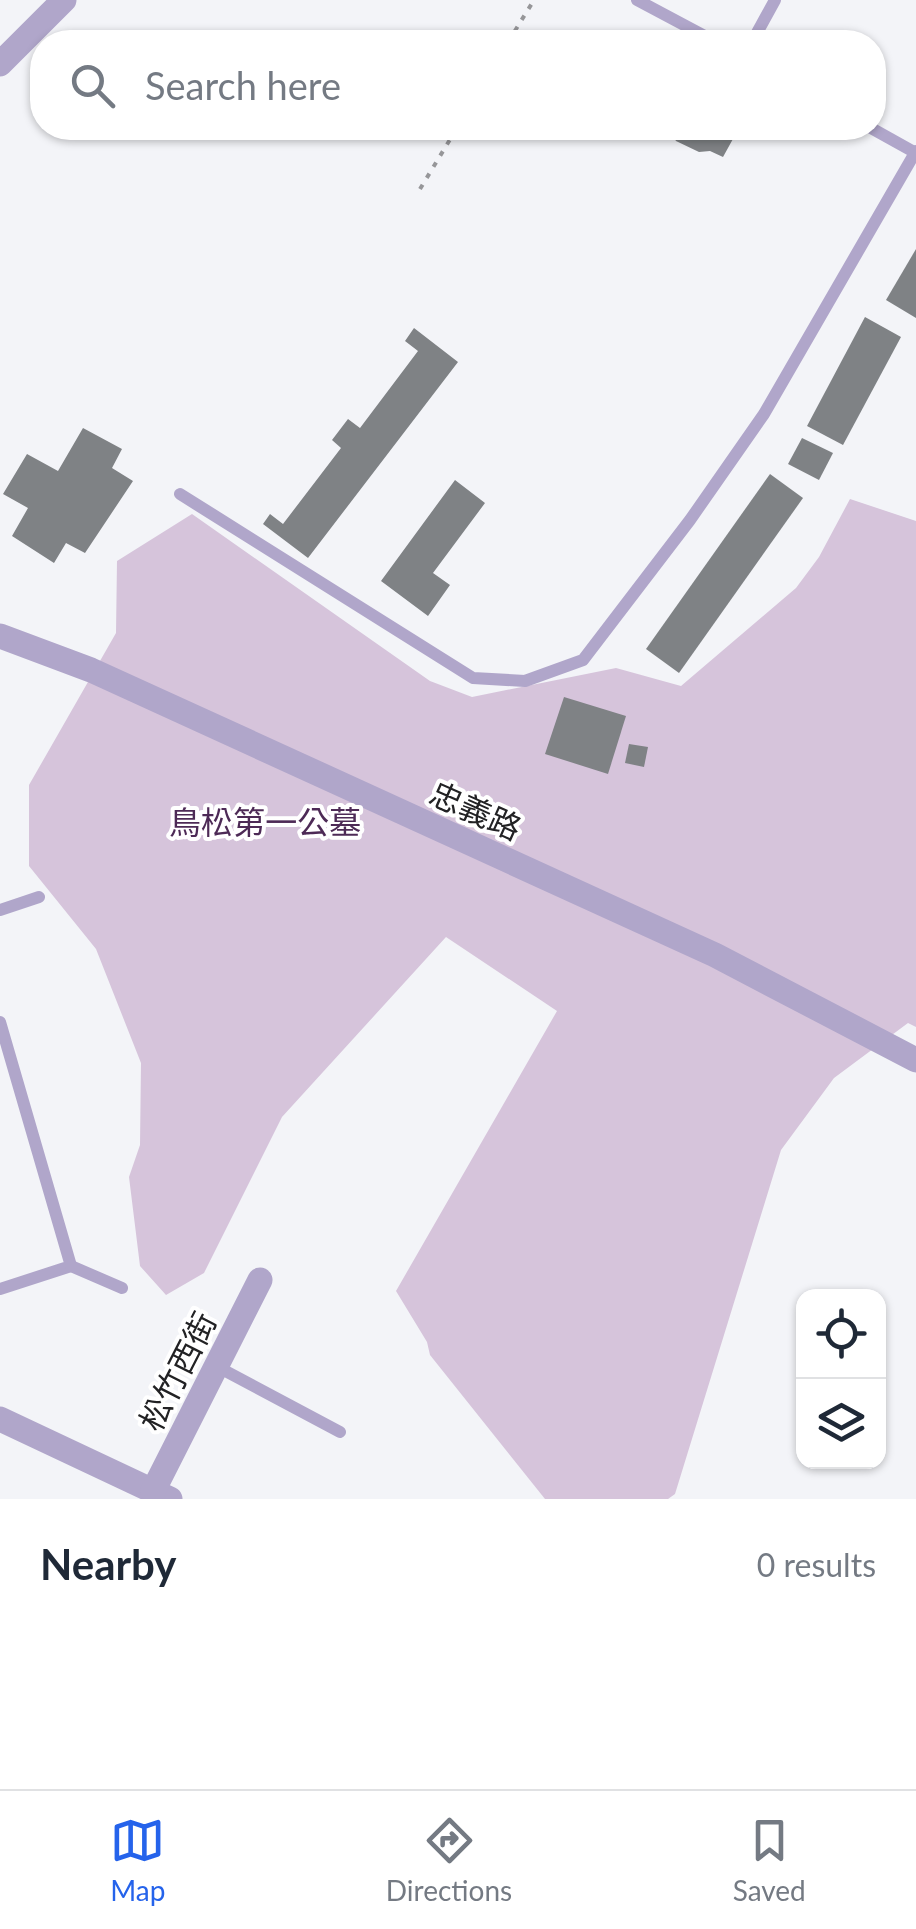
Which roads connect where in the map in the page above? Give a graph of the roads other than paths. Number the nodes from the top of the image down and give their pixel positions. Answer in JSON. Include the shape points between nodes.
{"nodes":[{"id":1,"x":64,"y":0,"type":"edge"},
{"id":2,"x":637,"y":0,"type":"edge"},
{"id":3,"x":775,"y":0,"type":"edge"},
{"id":4,"x":34,"y":30,"type":"edge"},
{"id":5,"x":693,"y":30,"type":"edge"},
{"id":6,"x":759,"y":30,"type":"edge"},
{"id":7,"x":30,"y":34,"type":"edge"},
{"id":8,"x":0,"y":64,"type":"edge"},
{"id":9,"x":886,"y":136,"type":"edge"},
{"id":10,"x":916,"y":152,"type":"edge"},
{"id":11,"x":180,"y":494,"type":"dead end"},
{"id":12,"x":0,"y":636,"type":"edge"},
{"id":13,"x":39,"y":897,"type":"dead end"},
{"id":14,"x":0,"y":910,"type":"edge"},
{"id":15,"x":0,"y":1022,"type":"edge"},
{"id":16,"x":916,"y":1060,"type":"edge"},
{"id":17,"x":71,"y":1266,"type":"junction"},
{"id":18,"x":260,"y":1280,"type":"dead end"},
{"id":19,"x":122,"y":1288,"type":"dead end"},
{"id":20,"x":0,"y":1289,"type":"edge"},
{"id":21,"x":216,"y":1366,"type":"junction"},
{"id":22,"x":0,"y":1418,"type":"edge"},
{"id":23,"x":340,"y":1432,"type":"dead end"},
{"id":24,"x":161,"y":1495,"type":"edge"}],
"edges":[{"from":1,"to":4,"type":"street"},
{"from":2,"to":5,"type":"lane"},
{"from":3,"to":6,"type":"lane"},
{"from":7,"to":8,"type":"street"},
{"from":9,"to":10,"type":"lane"},
{"from":10,"to":11,"type":"lane","via":[[764,414],[584,660],[525,681],[473,678]]},
{"from":12,"to":16,"type":"street","name":"忠義路","via":[[91,670],[715,954]]},
{"from":13,"to":14,"type":"lane"},
{"from":15,"to":17,"type":"lane"},
{"from":17,"to":19,"type":"lane"},
{"from":17,"to":20,"type":"lane"},
{"from":18,"to":21,"type":"street","name":"松竹西街"},
{"from":21,"to":23,"type":"lane"},
{"from":21,"to":24,"type":"street","name":"松竹西街"},
{"from":22,"to":24,"type":"street"}]}
